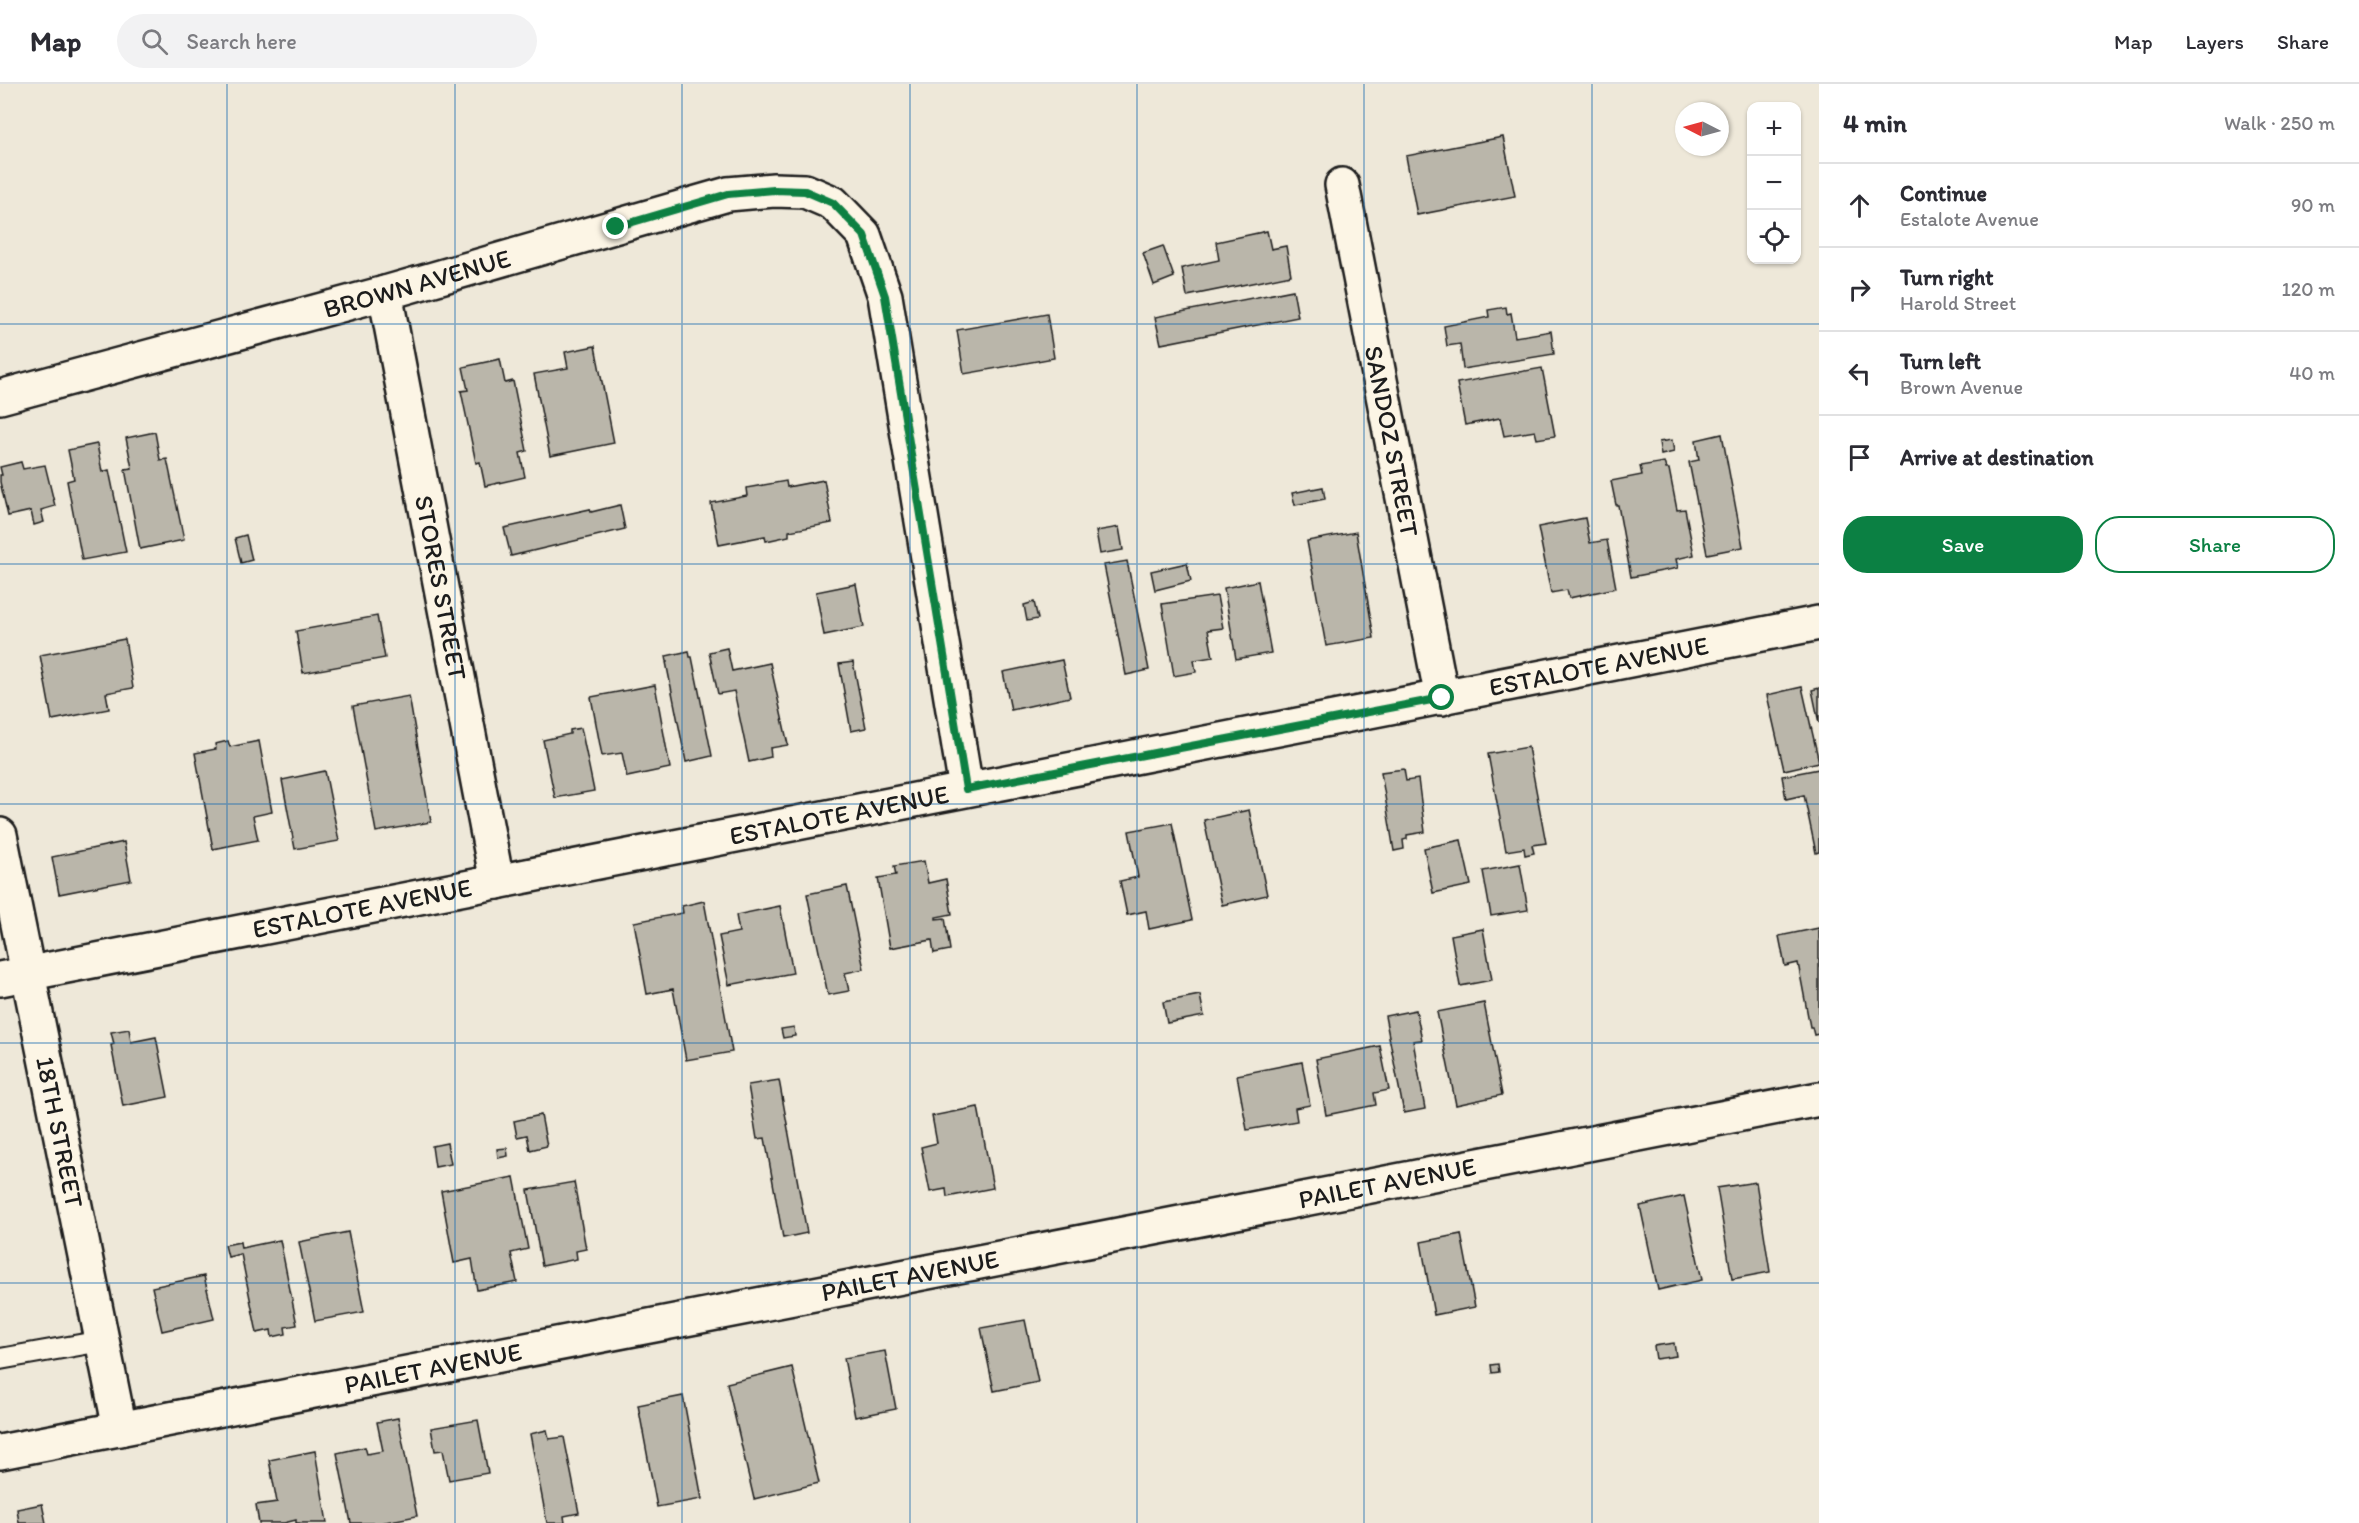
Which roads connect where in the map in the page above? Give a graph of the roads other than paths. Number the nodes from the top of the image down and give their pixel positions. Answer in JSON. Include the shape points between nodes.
{"nodes":[{"id":1,"x":1342,"y":185,"type":"dead end"},
{"id":2,"x":386,"y":294,"type":"junction"},
{"id":3,"x":0,"y":397,"type":"edge"},
{"id":4,"x":1819,"y":623,"type":"edge"},
{"id":5,"x":1442,"y":698,"type":"junction"},
{"id":6,"x":966,"y":789,"type":"junction"},
{"id":7,"x":0,"y":835,"type":"edge"},
{"id":8,"x":497,"y":882,"type":"junction"},
{"id":9,"x":14,"y":976,"type":"edge"},
{"id":10,"x":1819,"y":1099,"type":"edge"},
{"id":11,"x":102,"y":1341,"type":"junction"},
{"id":12,"x":0,"y":1359,"type":"edge"},
{"id":13,"x":120,"y":1429,"type":"junction"},
{"id":14,"x":0,"y":1452,"type":"edge"}],
"edges":[{"from":1,"to":5,"type":"street","name":"SANDOZ STREET"},
{"from":2,"to":3,"type":"street","name":"BROWN AVENUE"},
{"from":2,"to":6,"type":"street","name":"BROWN AVENUE","via":[[728,194],[805,191],[833,203],[864,235],[885,296]]},
{"from":2,"to":8,"type":"street","name":"STORES STREET"},
{"from":4,"to":5,"type":"street","name":"ESTALOTE AVENUE"},
{"from":5,"to":6,"type":"street","name":"ESTALOTE AVENUE"},
{"from":6,"to":8,"type":"street","name":"ESTALOTE AVENUE"},
{"from":7,"to":9,"type":"street","name":"18TH STREET"},
{"from":8,"to":9,"type":"street","name":"ESTALOTE AVENUE"},
{"from":9,"to":11,"type":"street","name":"18TH STREET"},
{"from":10,"to":13,"type":"street","name":"PAILET AVENUE"},
{"from":11,"to":12,"type":"lane"},
{"from":11,"to":13,"type":"street","name":"18TH STREET"},
{"from":13,"to":14,"type":"street","name":"PAILET AVENUE"}]}
